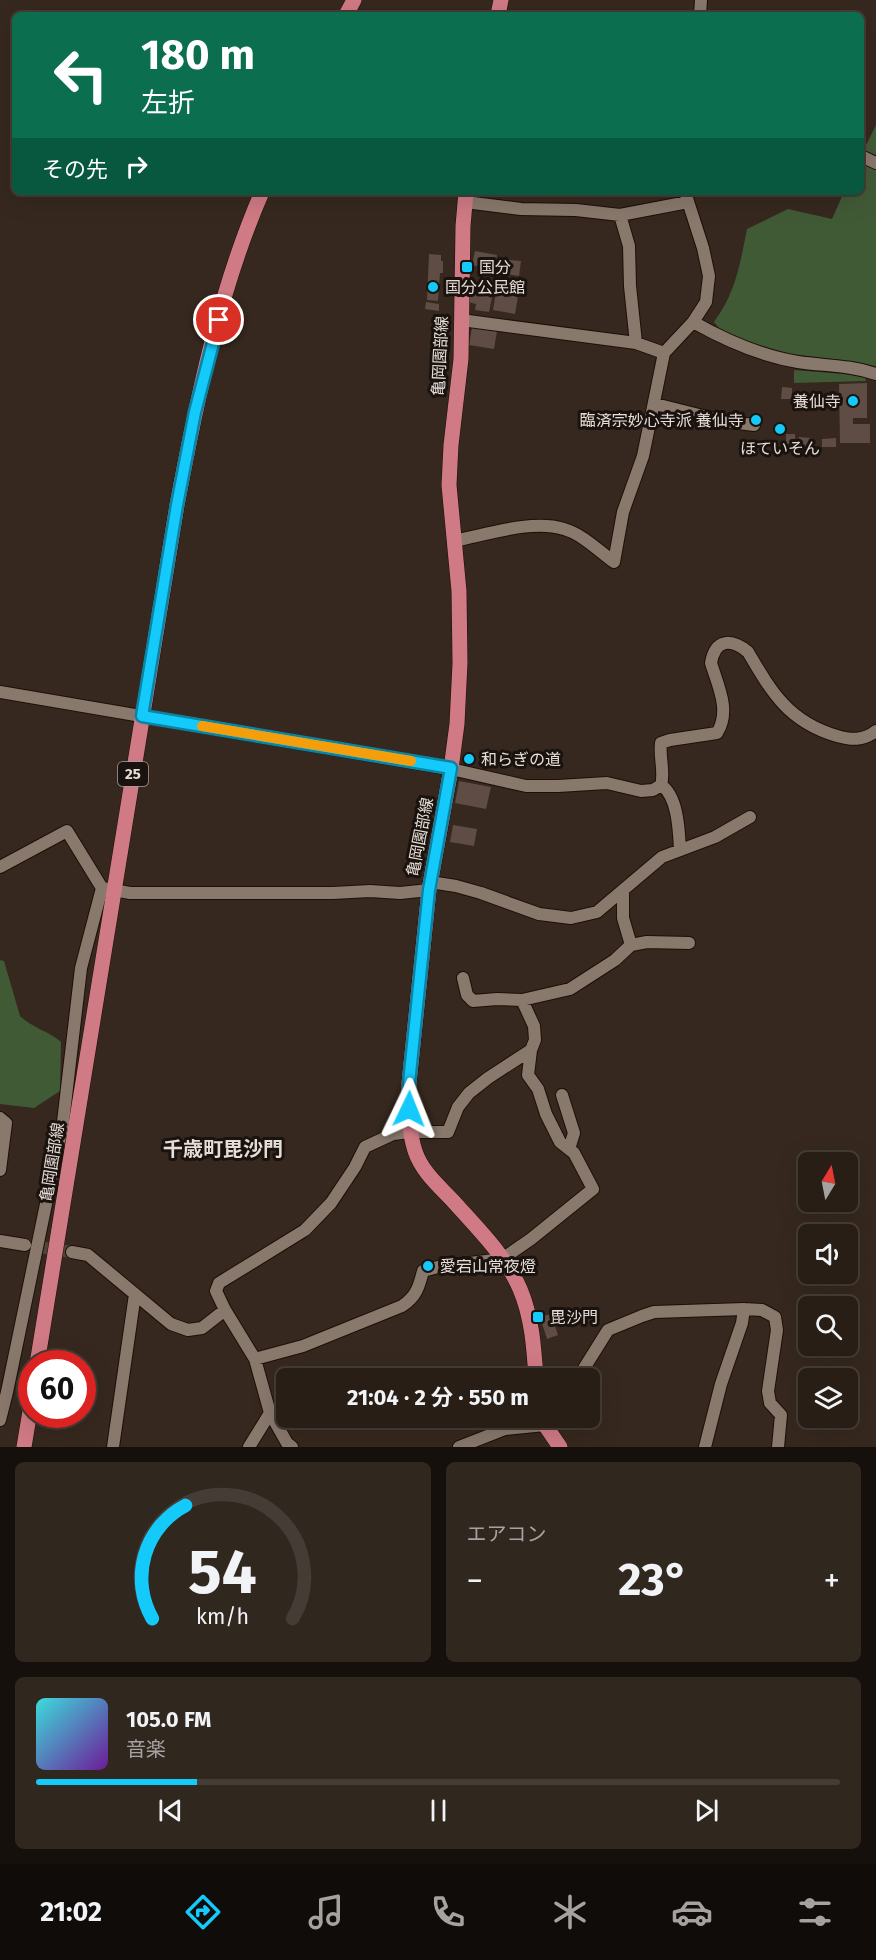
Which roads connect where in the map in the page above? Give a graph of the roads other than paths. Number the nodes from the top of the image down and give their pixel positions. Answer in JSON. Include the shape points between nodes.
{"nodes":[{"id":1,"x":261,"y":195,"type":"edge"},
{"id":2,"x":465,"y":197,"type":"edge"},
{"id":3,"x":686,"y":197,"type":"edge"},
{"id":4,"x":620,"y":215,"type":"junction"},
{"id":5,"x":460,"y":320,"type":"junction"},
{"id":6,"x":693,"y":322,"type":"junction"},
{"id":7,"x":636,"y":343,"type":"junction"},
{"id":8,"x":664,"y":353,"type":"junction"},
{"id":9,"x":876,"y":374,"type":"edge"},
{"id":10,"x":655,"y":404,"type":"junction"},
{"id":11,"x":754,"y":424,"type":"dead end"},
{"id":12,"x":453,"y":541,"type":"junction"},
{"id":13,"x":0,"y":692,"type":"edge"},
{"id":14,"x":142,"y":716,"type":"junction"},
{"id":15,"x":876,"y":731,"type":"edge"},
{"id":16,"x":451,"y":768,"type":"junction"},
{"id":17,"x":661,"y":785,"type":"junction"},
{"id":18,"x":750,"y":817,"type":"dead end"},
{"id":19,"x":680,"y":850,"type":"junction"},
{"id":20,"x":0,"y":867,"type":"edge"},
{"id":21,"x":429,"y":886,"type":"junction"},
{"id":22,"x":109,"y":889,"type":"junction"},
{"id":23,"x":623,"y":891,"type":"junction"},
{"id":24,"x":689,"y":943,"type":"dead end"},
{"id":25,"x":631,"y":945,"type":"junction"},
{"id":26,"x":464,"y":978,"type":"dead end"},
{"id":27,"x":522,"y":1000,"type":"junction"},
{"id":28,"x":531,"y":1050,"type":"junction"},
{"id":29,"x":562,"y":1095,"type":"dead end"},
{"id":30,"x":0,"y":1118,"type":"edge"},
{"id":31,"x":411,"y":1132,"type":"junction"},
{"id":32,"x":569,"y":1149,"type":"junction"},
{"id":33,"x":0,"y":1170,"type":"edge"},
{"id":34,"x":0,"y":1240,"type":"edge"},
{"id":35,"x":25,"y":1245,"type":"tunnel mouth"},
{"id":36,"x":72,"y":1252,"type":"tunnel mouth"},
{"id":37,"x":502,"y":1258,"type":"junction"},
{"id":38,"x":135,"y":1294,"type":"junction"},
{"id":39,"x":744,"y":1309,"type":"junction"},
{"id":40,"x":225,"y":1310,"type":"junction"},
{"id":41,"x":39,"y":1350,"type":"edge"},
{"id":42,"x":255,"y":1359,"type":"junction"},
{"id":43,"x":535,"y":1368,"type":"edge"},
{"id":44,"x":584,"y":1368,"type":"edge"},
{"id":45,"x":270,"y":1413,"type":"junction"},
{"id":46,"x":0,"y":1420,"type":"edge"},
{"id":47,"x":27,"y":1428,"type":"edge"},
{"id":48,"x":510,"y":1428,"type":"edge"},
{"id":49,"x":548,"y":1428,"type":"edge"},
{"id":50,"x":24,"y":1447,"type":"edge"},
{"id":51,"x":113,"y":1447,"type":"edge"},
{"id":52,"x":249,"y":1447,"type":"edge"},
{"id":53,"x":292,"y":1447,"type":"edge"},
{"id":54,"x":459,"y":1447,"type":"edge"},
{"id":55,"x":560,"y":1447,"type":"edge"},
{"id":56,"x":705,"y":1447,"type":"edge"},
{"id":57,"x":778,"y":1447,"type":"edge"}],
"edges":[{"from":1,"to":14,"type":"main road","name":"亀岡園部線","number":"25","via":[[233,268],[195,412]]},
{"from":2,"to":4,"type":"street","via":[[520,209]]},
{"from":2,"to":5,"type":"main road","name":"亀岡園部線"},
{"from":3,"to":4,"type":"street"},
{"from":3,"to":6,"type":"street","via":[[709,276],[706,302]]},
{"from":4,"to":7,"type":"street","via":[[629,246]]},
{"from":5,"to":7,"type":"street"},
{"from":5,"to":12,"type":"main road","name":"亀岡園部線","via":[[461,359],[450,475]]},
{"from":6,"to":8,"type":"street"},
{"from":6,"to":9,"type":"street","via":[[723,339],[796,362],[860,368]]},
{"from":7,"to":8,"type":"street"},
{"from":8,"to":10,"type":"street"},
{"from":10,"to":11,"type":"street","via":[[723,422]]},
{"from":10,"to":12,"type":"street","via":[[643,456],[623,512],[614,562],[579,536],[547,526]]},
{"from":12,"to":16,"type":"main road","name":"亀岡園部線","via":[[459,591],[460,663]]},
{"from":13,"to":14,"type":"street"},
{"from":14,"to":16,"type":"street"},
{"from":14,"to":22,"type":"main road","name":"亀岡園部線","number":"25"},
{"from":15,"to":17,"type":"street","via":[[849,740],[814,729],[782,705],[748,652],[741,646],[723,643],[711,663],[725,711],[722,725],[717,733],[661,743]]},
{"from":16,"to":17,"type":"street","via":[[526,786],[607,783],[653,790]]},
{"from":16,"to":21,"type":"main road","name":"亀岡園部線"},
{"from":17,"to":19,"type":"street","via":[[667,789],[678,819]]},
{"from":18,"to":19,"type":"street","via":[[715,837]]},
{"from":19,"to":23,"type":"street","via":[[662,857]]},
{"from":20,"to":22,"type":"street","via":[[67,831]]},
{"from":21,"to":22,"type":"street","via":[[400,893],[130,893]]},
{"from":21,"to":23,"type":"street","via":[[456,886],[539,914],[571,918],[597,912]]},
{"from":21,"to":31,"type":"main road","name":"亀岡園部線","via":[[409,1083]]},
{"from":22,"to":41,"type":"main road","name":"亀岡園部線","number":"25"},
{"from":22,"to":46,"type":"street","via":[[81,968],[63,1122]]},
{"from":23,"to":25,"type":"street","via":[[623,918]]},
{"from":24,"to":25,"type":"street"},
{"from":25,"to":27,"type":"street","via":[[570,989]]},
{"from":26,"to":27,"type":"street","via":[[467,995],[473,1001]]},
{"from":27,"to":28,"type":"street","via":[[534,1026]]},
{"from":28,"to":31,"type":"street","via":[[469,1093],[458,1107],[448,1132]]},
{"from":28,"to":32,"type":"street","via":[[528,1075],[560,1142]]},
{"from":29,"to":32,"type":"street","via":[[574,1133]]},
{"from":30,"to":33,"type":"street","via":[[6,1123]]},
{"from":31,"to":37,"type":"main road","name":"亀岡園部線","via":[[425,1171]]},
{"from":31,"to":40,"type":"street","via":[[393,1134],[365,1147],[331,1203],[305,1230],[219,1283],[216,1291]]},
{"from":32,"to":37,"type":"street","via":[[593,1189]]},
{"from":34,"to":35,"type":"street"},
{"from":36,"to":38,"type":"street","via":[[88,1255]]},
{"from":37,"to":42,"type":"street","via":[[423,1271],[413,1299],[402,1306],[303,1346]]},
{"from":37,"to":43,"type":"main road","name":"亀岡園部線","via":[[520,1289],[533,1332]]},
{"from":38,"to":40,"type":"street","via":[[171,1324],[188,1330],[201,1328]]},
{"from":38,"to":51,"type":"street"},
{"from":39,"to":44,"type":"street","via":[[654,1312],[629,1320],[608,1330]]},
{"from":39,"to":56,"type":"street"},
{"from":39,"to":57,"type":"street","via":[[762,1310],[775,1317],[777,1330],[768,1391],[770,1403],[781,1415]]},
{"from":40,"to":42,"type":"street"},
{"from":42,"to":45,"type":"street"},
{"from":45,"to":52,"type":"street"},
{"from":45,"to":53,"type":"street"},
{"from":47,"to":50,"type":"main road"},
{"from":48,"to":54,"type":"street"},
{"from":49,"to":55,"type":"main road"}]}
